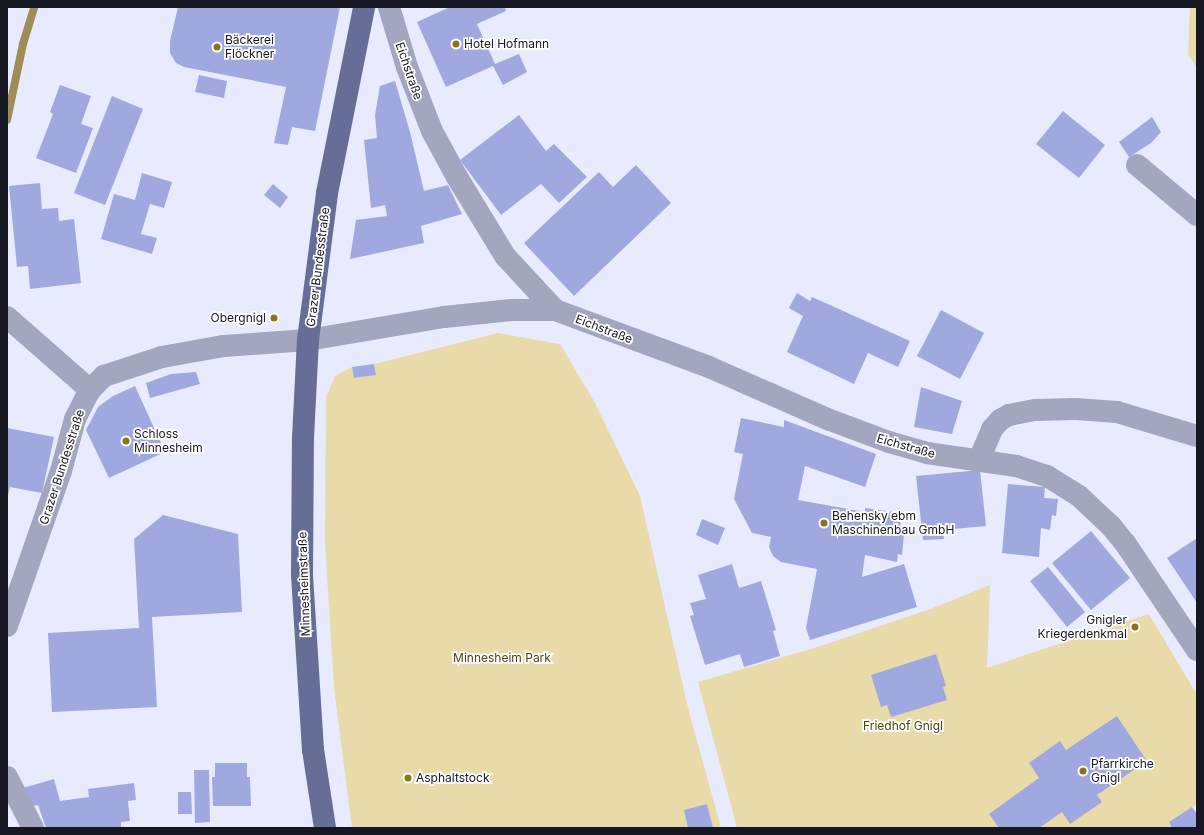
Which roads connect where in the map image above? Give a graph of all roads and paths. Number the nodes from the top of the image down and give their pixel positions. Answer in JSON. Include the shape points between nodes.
{"nodes":[{"id":1,"x":364,"y":7,"type":"edge"},
{"id":2,"x":389,"y":7,"type":"edge"},
{"id":3,"x":1137,"y":165,"type":"dead end"},
{"id":4,"x":1197,"y":215,"type":"edge"},
{"id":5,"x":555,"y":310,"type":"junction"},
{"id":6,"x":7,"y":317,"type":"edge"},
{"id":7,"x":308,"y":340,"type":"junction"},
{"id":8,"x":90,"y":390,"type":"junction"},
{"id":9,"x":1197,"y":436,"type":"edge"},
{"id":10,"x":979,"y":460,"type":"junction"},
{"id":11,"x":7,"y":626,"type":"edge"},
{"id":12,"x":1197,"y":650,"type":"edge"},
{"id":13,"x":7,"y":777,"type":"edge"},
{"id":14,"x":33,"y":828,"type":"edge"},
{"id":15,"x":326,"y":828,"type":"edge"}],
"edges":[{"from":1,"to":7,"type":"main road","name":"Grazer Bundesstraße","via":[[328,193]]},
{"from":2,"to":5,"type":"street","name":"Eichstraße","via":[[406,67],[432,132],[505,256]]},
{"from":3,"to":4,"type":"street"},
{"from":5,"to":7,"type":"street","name":"Eichstraße","via":[[512,310],[444,317]]},
{"from":5,"to":10,"type":"street","name":"Eichstraße","via":[[708,367],[830,420],[889,442],[927,453]]},
{"from":6,"to":8,"type":"street"},
{"from":7,"to":8,"type":"street","name":"Grazer Bundesstraße","via":[[224,346],[162,358],[104,376]]},
{"from":7,"to":15,"type":"main road","name":"Minnesheimstraße","via":[[303,438],[302,575],[313,750]]},
{"from":8,"to":11,"type":"street","name":"Grazer Bundesstraße","via":[[75,419],[61,471]]},
{"from":9,"to":10,"type":"street","via":[[1118,412],[1035,410],[1009,415],[1000,420],[992,429]]},
{"from":10,"to":12,"type":"street","name":"Eichstraße","via":[[1016,466],[1047,476],[1097,511],[1125,543]]},
{"from":13,"to":14,"type":"street"}]}
